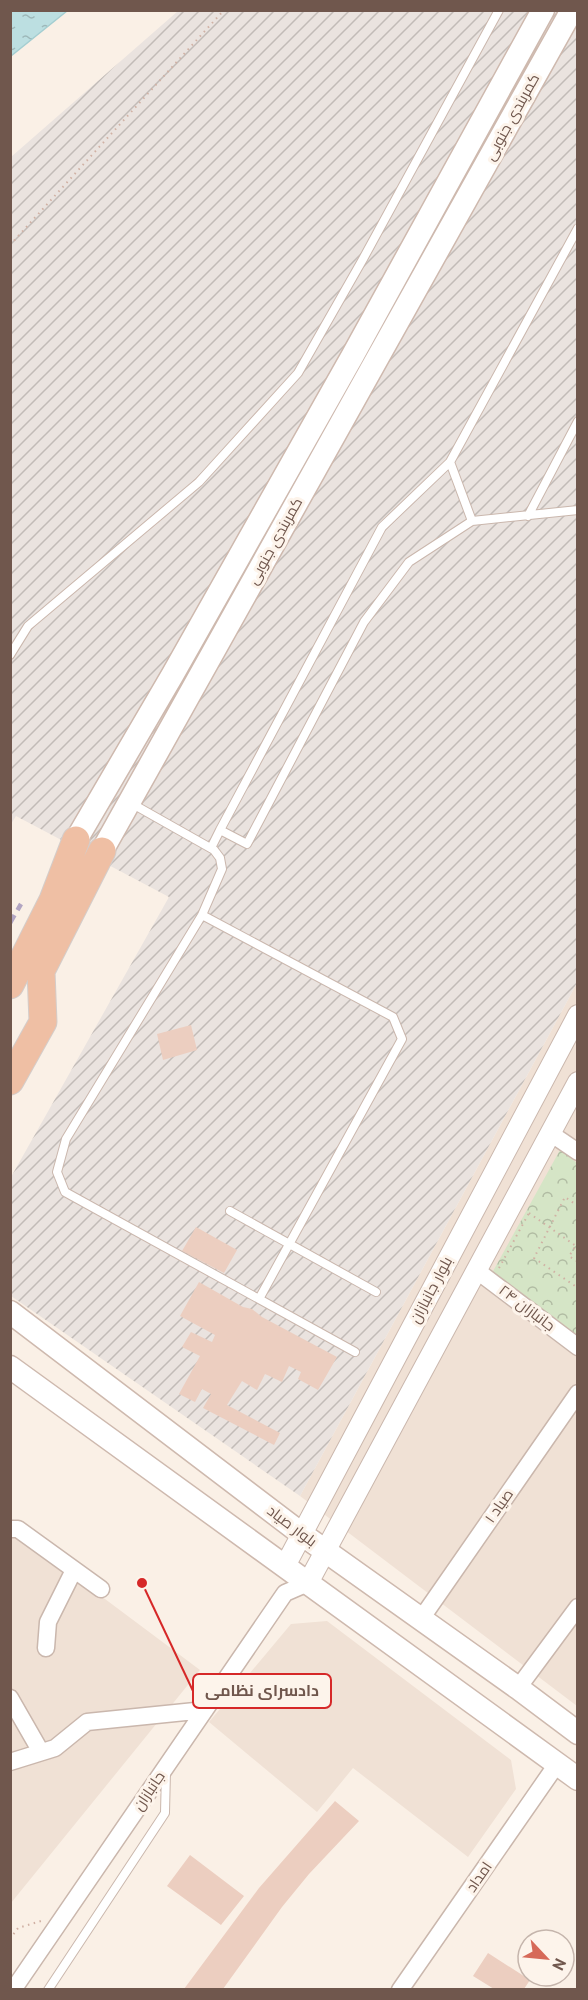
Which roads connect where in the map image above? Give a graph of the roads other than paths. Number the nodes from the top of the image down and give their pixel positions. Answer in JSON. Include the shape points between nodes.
{"nodes":[{"id":1,"x":499,"y":10,"type":"edge"},
{"id":2,"x":543,"y":10,"type":"edge"},
{"id":3,"x":572,"y":10,"type":"edge"},
{"id":4,"x":578,"y":228,"type":"edge"},
{"id":5,"x":578,"y":421,"type":"edge"},
{"id":6,"x":450,"y":462,"type":"junction"},
{"id":7,"x":578,"y":510,"type":"edge"},
{"id":8,"x":528,"y":516,"type":"junction"},
{"id":9,"x":472,"y":522,"type":"junction"},
{"id":10,"x":10,"y":655,"type":"edge"},
{"id":11,"x":173,"y":674,"type":"junction"},
{"id":12,"x":193,"y":686,"type":"junction"},
{"id":13,"x":105,"y":788,"type":"junction"},
{"id":14,"x":129,"y":802,"type":"junction"},
{"id":15,"x":220,"y":830,"type":"junction"},
{"id":16,"x":76,"y":840,"type":"joint"},
{"id":17,"x":211,"y":848,"type":"junction"},
{"id":18,"x":102,"y":851,"type":"joint"},
{"id":19,"x":62,"y":905,"type":"junction"},
{"id":20,"x":202,"y":915,"type":"junction"},
{"id":21,"x":10,"y":985,"type":"edge"},
{"id":22,"x":578,"y":1015,"type":"edge"},
{"id":23,"x":10,"y":1081,"type":"edge"},
{"id":24,"x":578,"y":1082,"type":"edge"},
{"id":25,"x":550,"y":1133,"type":"junction"},
{"id":26,"x":578,"y":1152,"type":"edge"},
{"id":27,"x":230,"y":1211,"type":"dead end"},
{"id":28,"x":289,"y":1244,"type":"junction"},
{"id":29,"x":483,"y":1275,"type":"junction"},
{"id":30,"x":376,"y":1292,"type":"dead end"},
{"id":31,"x":259,"y":1299,"type":"junction"},
{"id":32,"x":10,"y":1312,"type":"edge"},
{"id":33,"x":10,"y":1328,"type":"edge"},
{"id":34,"x":578,"y":1347,"type":"edge"},
{"id":35,"x":10,"y":1350,"type":"edge"},
{"id":36,"x":355,"y":1352,"type":"dead end"},
{"id":37,"x":10,"y":1367,"type":"edge"},
{"id":38,"x":390,"y":1367,"type":"junction"},
{"id":39,"x":416,"y":1381,"type":"junction"},
{"id":40,"x":578,"y":1393,"type":"edge"},
{"id":41,"x":233,"y":1481,"type":"junction"},
{"id":42,"x":205,"y":1508,"type":"junction"},
{"id":43,"x":10,"y":1529,"type":"edge"},
{"id":44,"x":303,"y":1535,"type":"junction"},
{"id":45,"x":326,"y":1551,"type":"junction"},
{"id":46,"x":285,"y":1566,"type":"junction"},
{"id":47,"x":74,"y":1570,"type":"junction"},
{"id":48,"x":308,"y":1583,"type":"junction"},
{"id":49,"x":101,"y":1589,"type":"dead end"},
{"id":50,"x":285,"y":1593,"type":"junction"},
{"id":51,"x":578,"y":1607,"type":"edge"},
{"id":52,"x":421,"y":1619,"type":"junction"},
{"id":53,"x":46,"y":1648,"type":"dead end"},
{"id":54,"x":518,"y":1688,"type":"junction"},
{"id":55,"x":10,"y":1698,"type":"edge"},
{"id":56,"x":205,"y":1710,"type":"junction"},
{"id":57,"x":578,"y":1733,"type":"edge"},
{"id":58,"x":40,"y":1752,"type":"junction"},
{"id":59,"x":10,"y":1762,"type":"edge"},
{"id":60,"x":557,"y":1764,"type":"junction"},
{"id":61,"x":166,"y":1766,"type":"junction"},
{"id":62,"x":578,"y":1779,"type":"edge"},
{"id":63,"x":13,"y":1989,"type":"edge"},
{"id":64,"x":48,"y":1989,"type":"edge"},
{"id":65,"x":400,"y":1989,"type":"edge"}],
"edges":[{"from":1,"to":10,"type":"lane","via":[[298,373],[199,482],[28,626]]},
{"from":2,"to":11,"type":"main road","name":"کمربندی جنوبی"},
{"from":3,"to":12,"type":"main road","name":"کمربندی جنوبی"},
{"from":4,"to":6,"type":"lane"},
{"from":5,"to":8,"type":"lane"},
{"from":6,"to":9,"type":"lane"},
{"from":6,"to":15,"type":"lane","via":[[382,527]]},
{"from":7,"to":8,"type":"lane"},
{"from":8,"to":9,"type":"lane"},
{"from":9,"to":15,"type":"lane","via":[[409,562],[364,622],[247,844]]},
{"from":11,"to":12,"type":"main road"},
{"from":11,"to":13,"type":"main road","name":"کمربندی جنوبی"},
{"from":12,"to":14,"type":"main road","name":"کمربندی جنوبی"},
{"from":13,"to":14,"type":"main road"},
{"from":13,"to":16,"type":"main road","name":"کمربندی جنوبی"},
{"from":14,"to":17,"type":"lane"},
{"from":14,"to":18,"type":"main road","name":"کمربندی جنوبی"},
{"from":15,"to":17,"type":"lane"},
{"from":16,"to":19,"type":"highway","name":"کمربندی جنوبی"},
{"from":17,"to":20,"type":"lane","via":[[220,858],[222,869]]},
{"from":18,"to":19,"type":"highway","name":"کمربندی جنوبی"},
{"from":19,"to":21,"type":"highway","name":"کمربندی جنوبی"},
{"from":19,"to":23,"type":"highway","name":"کمربندی جنوبی","via":[[41,971],[43,1022]]},
{"from":20,"to":28,"type":"lane","via":[[393,1017],[402,1039]]},
{"from":20,"to":31,"type":"lane","via":[[66,1139],[57,1172],[65,1192]]},
{"from":22,"to":38,"type":"street","name":"بلوار جانبازان"},
{"from":24,"to":25,"type":"street","name":"بلوار جانبازان"},
{"from":25,"to":26,"type":"street"},
{"from":25,"to":29,"type":"street","name":"بلوار جانبازان","via":[[513,1201]]},
{"from":27,"to":28,"type":"lane"},
{"from":28,"to":30,"type":"lane"},
{"from":28,"to":31,"type":"lane"},
{"from":29,"to":34,"type":"street","name":"جانبازان ۲۴"},
{"from":29,"to":39,"type":"street","name":"بلوار جانبازان"},
{"from":31,"to":36,"type":"lane"},
{"from":32,"to":41,"type":"main road","name":"بلوار صیاد"},
{"from":33,"to":41,"type":"main road","via":[[183,1458]]},
{"from":35,"to":42,"type":"main road","via":[[165,1465]]},
{"from":37,"to":42,"type":"main road"},
{"from":38,"to":39,"type":"street"},
{"from":38,"to":44,"type":"street","name":"بلوار جانبازان"},
{"from":39,"to":45,"type":"street","name":"بلوار جانبازان"},
{"from":40,"to":52,"type":"street","name":"صیاد ۱"},
{"from":41,"to":44,"type":"main road","name":"بلوار صیاد"},
{"from":42,"to":46,"type":"main road"},
{"from":43,"to":47,"type":"street","via":[[18,1529]]},
{"from":44,"to":45,"type":"main road","name":"بلوار صیاد"},
{"from":44,"to":46,"type":"street","name":"بلوار جانبازان"},
{"from":45,"to":48,"type":"street","name":"بلوار جانبازان"},
{"from":45,"to":52,"type":"main road","name":"بلوار صیاد"},
{"from":46,"to":48,"type":"main road"},
{"from":46,"to":50,"type":"street"},
{"from":47,"to":49,"type":"street"},
{"from":47,"to":53,"type":"street","via":[[48,1622]]},
{"from":48,"to":50,"type":"street"},
{"from":48,"to":60,"type":"main road"},
{"from":50,"to":56,"type":"street","name":"جانبازان"},
{"from":51,"to":54,"type":"street"},
{"from":52,"to":54,"type":"main road","name":"بلوار صیاد"},
{"from":54,"to":57,"type":"main road","name":"بلوار صیاد"},
{"from":55,"to":58,"type":"street"},
{"from":56,"to":58,"type":"street","via":[[87,1722],[55,1748]]},
{"from":56,"to":61,"type":"street","name":"جانبازان"},
{"from":58,"to":59,"type":"street"},
{"from":60,"to":62,"type":"main road"},
{"from":60,"to":65,"type":"street","name":"امداد"},
{"from":61,"to":63,"type":"street","name":"جانبازان"},
{"from":61,"to":64,"type":"lane","via":[[165,1813]]}]}
